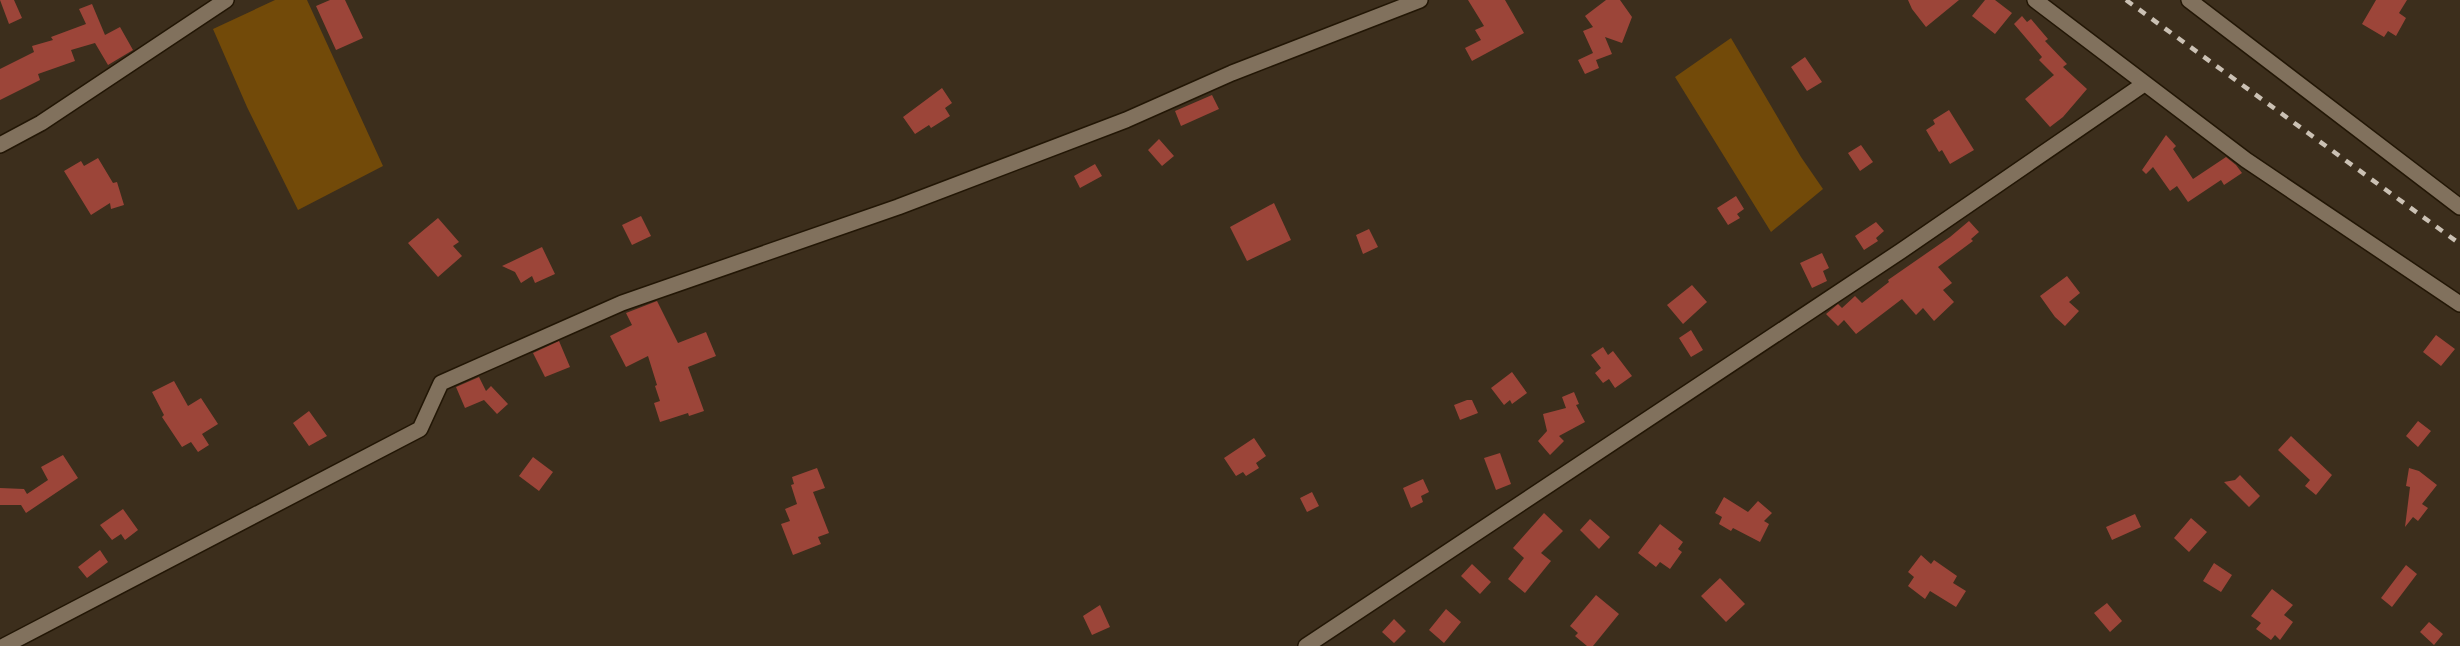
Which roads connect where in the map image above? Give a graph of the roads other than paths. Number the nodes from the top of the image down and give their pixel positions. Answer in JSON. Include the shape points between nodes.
{"nodes":[{"id":1,"x":226,"y":0,"type":"edge"},
{"id":2,"x":1420,"y":0,"type":"edge"},
{"id":3,"x":2035,"y":0,"type":"edge"},
{"id":4,"x":2189,"y":0,"type":"edge"},
{"id":5,"x":2144,"y":84,"type":"junction"},
{"id":6,"x":0,"y":145,"type":"edge"},
{"id":7,"x":2460,"y":207,"type":"edge"},
{"id":8,"x":2460,"y":304,"type":"edge"},
{"id":9,"x":4,"y":646,"type":"edge"},
{"id":10,"x":1306,"y":646,"type":"edge"}],
"edges":[{"from":1,"to":6,"type":"street","via":[[41,123]]},
{"from":2,"to":9,"type":"street","via":[[1232,73],[1126,120],[898,207],[622,303],[441,383],[420,429]]},
{"from":3,"to":5,"type":"street"},
{"from":4,"to":7,"type":"street"},
{"from":5,"to":8,"type":"street","via":[[2246,160]]},
{"from":5,"to":10,"type":"street","via":[[1901,251]]}]}
